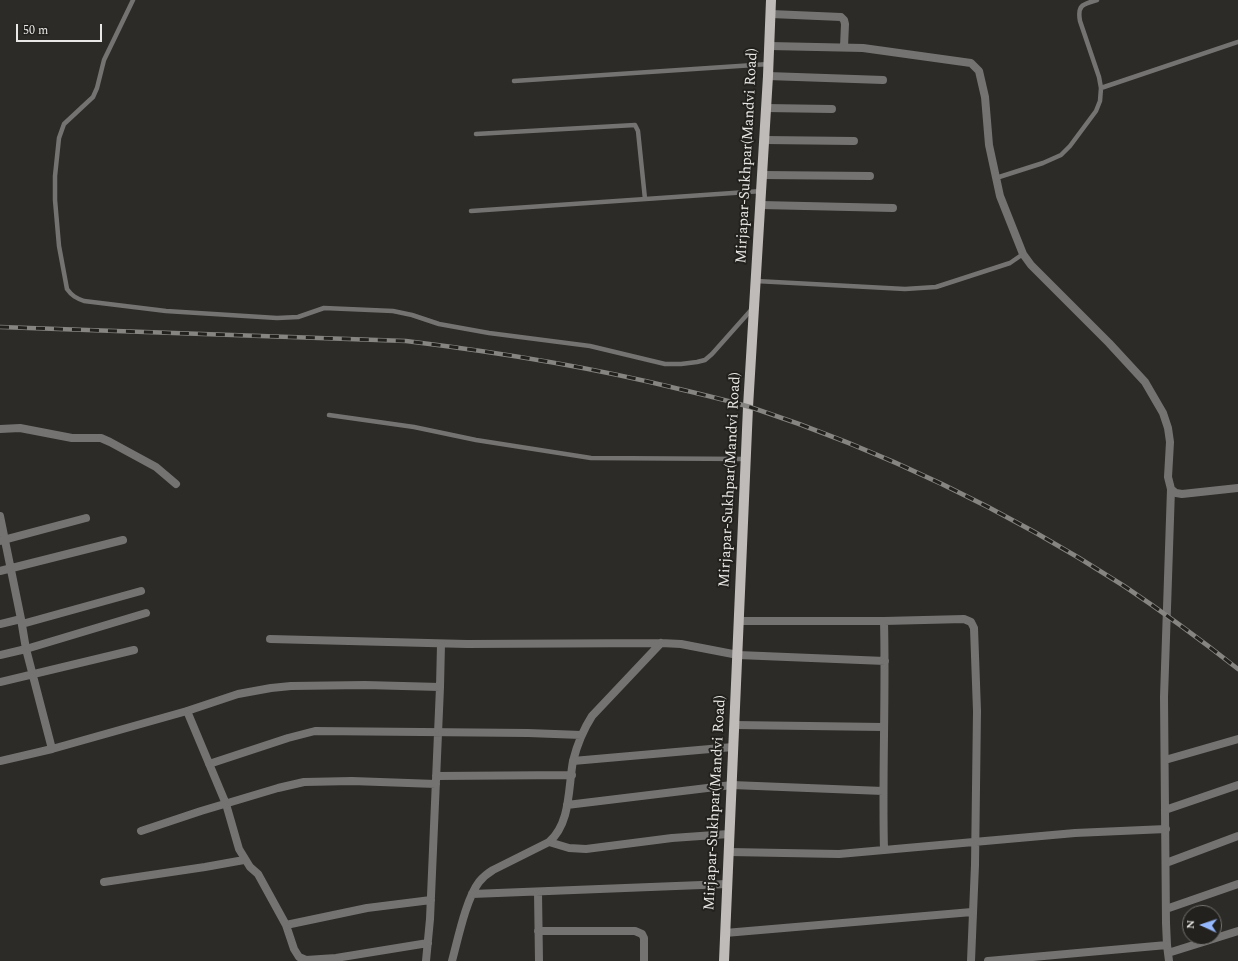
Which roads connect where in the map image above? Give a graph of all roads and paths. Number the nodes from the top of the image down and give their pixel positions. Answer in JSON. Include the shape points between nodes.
{"nodes":[{"id":1,"x":133,"y":0,"type":"edge"},
{"id":2,"x":772,"y":0,"type":"edge"},
{"id":3,"x":1097,"y":0,"type":"edge"},
{"id":4,"x":771,"y":14,"type":"junction"},
{"id":5,"x":1238,"y":42,"type":"edge"},
{"id":6,"x":770,"y":46,"type":"junction"},
{"id":7,"x":844,"y":47,"type":"junction"},
{"id":8,"x":769,"y":64,"type":"junction"},
{"id":9,"x":768,"y":76,"type":"junction"},
{"id":10,"x":514,"y":80,"type":"dead end"},
{"id":11,"x":883,"y":80,"type":"dead end"},
{"id":12,"x":1101,"y":88,"type":"junction"},
{"id":13,"x":766,"y":108,"type":"junction"},
{"id":14,"x":832,"y":109,"type":"dead end"},
{"id":15,"x":476,"y":134,"type":"dead end"},
{"id":16,"x":765,"y":140,"type":"junction"},
{"id":17,"x":854,"y":141,"type":"dead end"},
{"id":18,"x":763,"y":174,"type":"junction"},
{"id":19,"x":870,"y":176,"type":"dead end"},
{"id":20,"x":996,"y":178,"type":"junction"},
{"id":21,"x":762,"y":191,"type":"junction"},
{"id":22,"x":645,"y":199,"type":"junction"},
{"id":23,"x":761,"y":205,"type":"junction"},
{"id":24,"x":893,"y":208,"type":"dead end"},
{"id":25,"x":471,"y":211,"type":"dead end"},
{"id":26,"x":1023,"y":254,"type":"junction"},
{"id":27,"x":756,"y":281,"type":"junction"},
{"id":28,"x":755,"y":306,"type":"junction"},
{"id":29,"x":329,"y":415,"type":"dead end"},
{"id":30,"x":0,"y":429,"type":"edge"},
{"id":31,"x":746,"y":459,"type":"junction"},
{"id":32,"x":176,"y":484,"type":"dead end"},
{"id":33,"x":1238,"y":488,"type":"edge"},
{"id":34,"x":1171,"y":489,"type":"junction"},
{"id":35,"x":0,"y":516,"type":"edge"},
{"id":36,"x":86,"y":518,"type":"dead end"},
{"id":37,"x":2,"y":540,"type":"edge"},
{"id":38,"x":123,"y":540,"type":"dead end"},
{"id":39,"x":10,"y":568,"type":"junction"},
{"id":40,"x":0,"y":571,"type":"edge"},
{"id":41,"x":141,"y":592,"type":"dead end"},
{"id":42,"x":146,"y":613,"type":"dead end"},
{"id":43,"x":739,"y":620,"type":"junction"},
{"id":44,"x":884,"y":621,"type":"junction"},
{"id":45,"x":22,"y":622,"type":"junction"},
{"id":46,"x":0,"y":624,"type":"edge"},
{"id":47,"x":270,"y":639,"type":"dead end"},
{"id":48,"x":661,"y":643,"type":"junction"},
{"id":49,"x":441,"y":644,"type":"junction"},
{"id":50,"x":26,"y":649,"type":"junction"},
{"id":51,"x":134,"y":650,"type":"dead end"},
{"id":52,"x":0,"y":655,"type":"edge"},
{"id":53,"x":738,"y":655,"type":"junction"},
{"id":54,"x":885,"y":661,"type":"junction"},
{"id":55,"x":33,"y":675,"type":"junction"},
{"id":56,"x":0,"y":682,"type":"edge"},
{"id":57,"x":440,"y":687,"type":"junction"},
{"id":58,"x":187,"y":711,"type":"junction"},
{"id":59,"x":734,"y":725,"type":"junction"},
{"id":60,"x":883,"y":727,"type":"junction"},
{"id":61,"x":438,"y":733,"type":"junction"},
{"id":62,"x":581,"y":736,"type":"junction"},
{"id":63,"x":1238,"y":739,"type":"edge"},
{"id":64,"x":733,"y":747,"type":"junction"},
{"id":65,"x":52,"y":749,"type":"junction"},
{"id":66,"x":1165,"y":760,"type":"junction"},
{"id":67,"x":0,"y":761,"type":"edge"},
{"id":68,"x":573,"y":761,"type":"junction"},
{"id":69,"x":209,"y":764,"type":"junction"},
{"id":70,"x":572,"y":775,"type":"junction"},
{"id":71,"x":436,"y":780,"type":"junction"},
{"id":72,"x":732,"y":785,"type":"junction"},
{"id":73,"x":1238,"y":785,"type":"edge"},
{"id":74,"x":883,"y":791,"type":"junction"},
{"id":75,"x":226,"y":804,"type":"junction"},
{"id":76,"x":567,"y":805,"type":"junction"},
{"id":77,"x":1165,"y":810,"type":"junction"},
{"id":78,"x":1166,"y":829,"type":"junction"},
{"id":79,"x":141,"y":831,"type":"dead end"},
{"id":80,"x":729,"y":834,"type":"junction"},
{"id":81,"x":1238,"y":836,"type":"edge"},
{"id":82,"x":549,"y":842,"type":"junction"},
{"id":83,"x":975,"y":842,"type":"junction"},
{"id":84,"x":884,"y":850,"type":"junction"},
{"id":85,"x":729,"y":852,"type":"junction"},
{"id":86,"x":244,"y":860,"type":"junction"},
{"id":87,"x":1166,"y":863,"type":"junction"},
{"id":88,"x":104,"y":882,"type":"dead end"},
{"id":89,"x":727,"y":884,"type":"junction"},
{"id":90,"x":1238,"y":884,"type":"edge"},
{"id":91,"x":538,"y":892,"type":"junction"},
{"id":92,"x":472,"y":894,"type":"junction"},
{"id":93,"x":430,"y":900,"type":"junction"},
{"id":94,"x":1166,"y":909,"type":"junction"},
{"id":95,"x":972,"y":912,"type":"junction"},
{"id":96,"x":286,"y":925,"type":"junction"},
{"id":97,"x":1238,"y":930,"type":"edge"},
{"id":98,"x":538,"y":931,"type":"junction"},
{"id":99,"x":725,"y":933,"type":"junction"},
{"id":100,"x":428,"y":943,"type":"junction"},
{"id":101,"x":1168,"y":953,"type":"edge"},
{"id":102,"x":426,"y":961,"type":"edge"},
{"id":103,"x":452,"y":961,"type":"edge"},
{"id":104,"x":539,"y":961,"type":"edge"},
{"id":105,"x":644,"y":961,"type":"edge"},
{"id":106,"x":724,"y":961,"type":"edge"},
{"id":107,"x":971,"y":961,"type":"edge"},
{"id":108,"x":988,"y":961,"type":"edge"}],
"edges":[{"from":1,"to":28,"type":"lane","via":[[104,60],[93,97],[64,124],[59,138],[55,200],[59,246],[67,289],[76,298],[166,311],[277,318],[298,317],[324,308],[393,311],[439,324],[590,346],[665,364],[705,360]]},
{"from":2,"to":4,"type":"main road","name":"Mirjapar-Sukhpar(Mandvi Road)"},
{"from":3,"to":12,"type":"lane","via":[[1080,7],[1078,12]]},
{"from":4,"to":6,"type":"main road","name":"Mirjapar-Sukhpar(Mandvi Road)"},
{"from":4,"to":7,"type":"street","via":[[842,17],[845,24]]},
{"from":5,"to":12,"type":"lane"},
{"from":6,"to":7,"type":"street"},
{"from":6,"to":8,"type":"main road","name":"Mirjapar-Sukhpar(Mandvi Road)"},
{"from":7,"to":20,"type":"street","via":[[934,57],[976,66],[986,97],[989,145]]},
{"from":8,"to":9,"type":"main road","name":"Mirjapar-Sukhpar(Mandvi Road)"},
{"from":8,"to":10,"type":"lane"},
{"from":9,"to":11,"type":"street"},
{"from":9,"to":13,"type":"main road","name":"Mirjapar-Sukhpar(Mandvi Road)"},
{"from":12,"to":20,"type":"lane","via":[[1096,111],[1061,155]]},
{"from":13,"to":14,"type":"street"},
{"from":13,"to":16,"type":"main road","name":"Mirjapar-Sukhpar(Mandvi Road)"},
{"from":15,"to":22,"type":"lane","via":[[635,125],[638,131]]},
{"from":16,"to":17,"type":"street"},
{"from":16,"to":18,"type":"main road","name":"Mirjapar-Sukhpar(Mandvi Road)"},
{"from":18,"to":19,"type":"street"},
{"from":18,"to":21,"type":"main road","name":"Mirjapar-Sukhpar(Mandvi Road)"},
{"from":20,"to":26,"type":"street","via":[[1000,196]]},
{"from":21,"to":22,"type":"lane"},
{"from":21,"to":23,"type":"main road","name":"Mirjapar-Sukhpar(Mandvi Road)"},
{"from":22,"to":25,"type":"lane"},
{"from":23,"to":24,"type":"street"},
{"from":23,"to":27,"type":"main road","name":"Mirjapar-Sukhpar(Mandvi Road)"},
{"from":26,"to":27,"type":"lane","via":[[1010,263],[936,287],[905,289]]},
{"from":26,"to":34,"type":"street","via":[[1145,382],[1163,413],[1168,428],[1168,477]]},
{"from":27,"to":28,"type":"main road","name":"Mirjapar-Sukhpar(Mandvi Road)"},
{"from":28,"to":31,"type":"main road","name":"Mirjapar-Sukhpar(Mandvi Road)"},
{"from":29,"to":31,"type":"lane","via":[[591,458]]},
{"from":30,"to":32,"type":"street","via":[[20,428],[72,438],[101,438],[156,467]]},
{"from":31,"to":43,"type":"main road","name":"Mirjapar-Sukhpar(Mandvi Road)"},
{"from":33,"to":34,"type":"street","via":[[1182,494]]},
{"from":34,"to":66,"type":"street","via":[[1164,697]]},
{"from":35,"to":37,"type":"street"},
{"from":36,"to":37,"type":"street"},
{"from":37,"to":39,"type":"street"},
{"from":38,"to":39,"type":"street"},
{"from":39,"to":40,"type":"street"},
{"from":39,"to":45,"type":"street"},
{"from":41,"to":45,"type":"street"},
{"from":42,"to":50,"type":"street"},
{"from":43,"to":44,"type":"street"},
{"from":43,"to":53,"type":"main road","name":"Mirjapar-Sukhpar(Mandvi Road)"},
{"from":44,"to":54,"type":"street"},
{"from":44,"to":83,"type":"street","via":[[964,619],[971,622],[974,628],[977,711]]},
{"from":45,"to":46,"type":"street"},
{"from":45,"to":50,"type":"street"},
{"from":47,"to":49,"type":"street"},
{"from":48,"to":49,"type":"street"},
{"from":48,"to":53,"type":"street","via":[[681,644]]},
{"from":48,"to":62,"type":"street","via":[[592,716]]},
{"from":49,"to":57,"type":"street"},
{"from":50,"to":52,"type":"street"},
{"from":50,"to":55,"type":"street"},
{"from":51,"to":55,"type":"street"},
{"from":53,"to":54,"type":"street"},
{"from":53,"to":59,"type":"main road","name":"Mirjapar-Sukhpar(Mandvi Road)"},
{"from":54,"to":60,"type":"street"},
{"from":55,"to":56,"type":"street"},
{"from":55,"to":65,"type":"street"},
{"from":57,"to":58,"type":"street","via":[[291,686],[238,694]]},
{"from":57,"to":61,"type":"street"},
{"from":58,"to":65,"type":"street"},
{"from":58,"to":69,"type":"street"},
{"from":59,"to":60,"type":"street"},
{"from":59,"to":64,"type":"main road","name":"Mirjapar-Sukhpar(Mandvi Road)"},
{"from":60,"to":74,"type":"street"},
{"from":61,"to":62,"type":"street"},
{"from":61,"to":69,"type":"street","via":[[315,731]]},
{"from":61,"to":71,"type":"street"},
{"from":62,"to":68,"type":"street"},
{"from":63,"to":66,"type":"street"},
{"from":64,"to":68,"type":"street"},
{"from":64,"to":72,"type":"main road","name":"Mirjapar-Sukhpar(Mandvi Road)"},
{"from":65,"to":67,"type":"street"},
{"from":66,"to":77,"type":"street"},
{"from":68,"to":70,"type":"street"},
{"from":69,"to":75,"type":"street"},
{"from":70,"to":71,"type":"street"},
{"from":70,"to":76,"type":"street"},
{"from":71,"to":75,"type":"street","via":[[304,782]]},
{"from":71,"to":93,"type":"street"},
{"from":72,"to":74,"type":"street"},
{"from":72,"to":76,"type":"street"},
{"from":72,"to":80,"type":"main road","name":"Mirjapar-Sukhpar(Mandvi Road)"},
{"from":73,"to":77,"type":"street"},
{"from":74,"to":84,"type":"street"},
{"from":75,"to":79,"type":"street"},
{"from":75,"to":86,"type":"street"},
{"from":76,"to":82,"type":"street","via":[[556,837]]},
{"from":77,"to":78,"type":"street"},
{"from":78,"to":83,"type":"street","via":[[1074,833]]},
{"from":78,"to":87,"type":"street"},
{"from":80,"to":82,"type":"street","via":[[586,848],[569,848]]},
{"from":80,"to":85,"type":"main road","name":"Mirjapar-Sukhpar(Mandvi Road)"},
{"from":81,"to":87,"type":"street"},
{"from":82,"to":92,"type":"street","via":[[485,875]]},
{"from":83,"to":84,"type":"street"},
{"from":83,"to":95,"type":"street"},
{"from":84,"to":85,"type":"street","via":[[839,854]]},
{"from":85,"to":89,"type":"main road","name":"Mirjapar-Sukhpar(Mandvi Road)"},
{"from":86,"to":88,"type":"street"},
{"from":86,"to":96,"type":"street","via":[[258,874]]},
{"from":87,"to":94,"type":"street"},
{"from":89,"to":91,"type":"street"},
{"from":89,"to":99,"type":"main road","name":"Mirjapar-Sukhpar(Mandvi Road)"},
{"from":90,"to":94,"type":"street"},
{"from":91,"to":92,"type":"street"},
{"from":91,"to":98,"type":"street"},
{"from":92,"to":103,"type":"street"},
{"from":93,"to":96,"type":"street","via":[[367,908]]},
{"from":93,"to":100,"type":"street"},
{"from":94,"to":101,"type":"street"},
{"from":95,"to":99,"type":"street"},
{"from":95,"to":107,"type":"street"},
{"from":96,"to":100,"type":"street","via":[[294,949],[299,957],[306,960],[336,958]]},
{"from":97,"to":101,"type":"street"},
{"from":98,"to":104,"type":"street"},
{"from":98,"to":105,"type":"street","via":[[635,931],[644,938]]},
{"from":99,"to":106,"type":"main road","name":"Mirjapar-Sukhpar(Mandvi Road)"},
{"from":100,"to":102,"type":"street"},
{"from":101,"to":108,"type":"street"}]}
